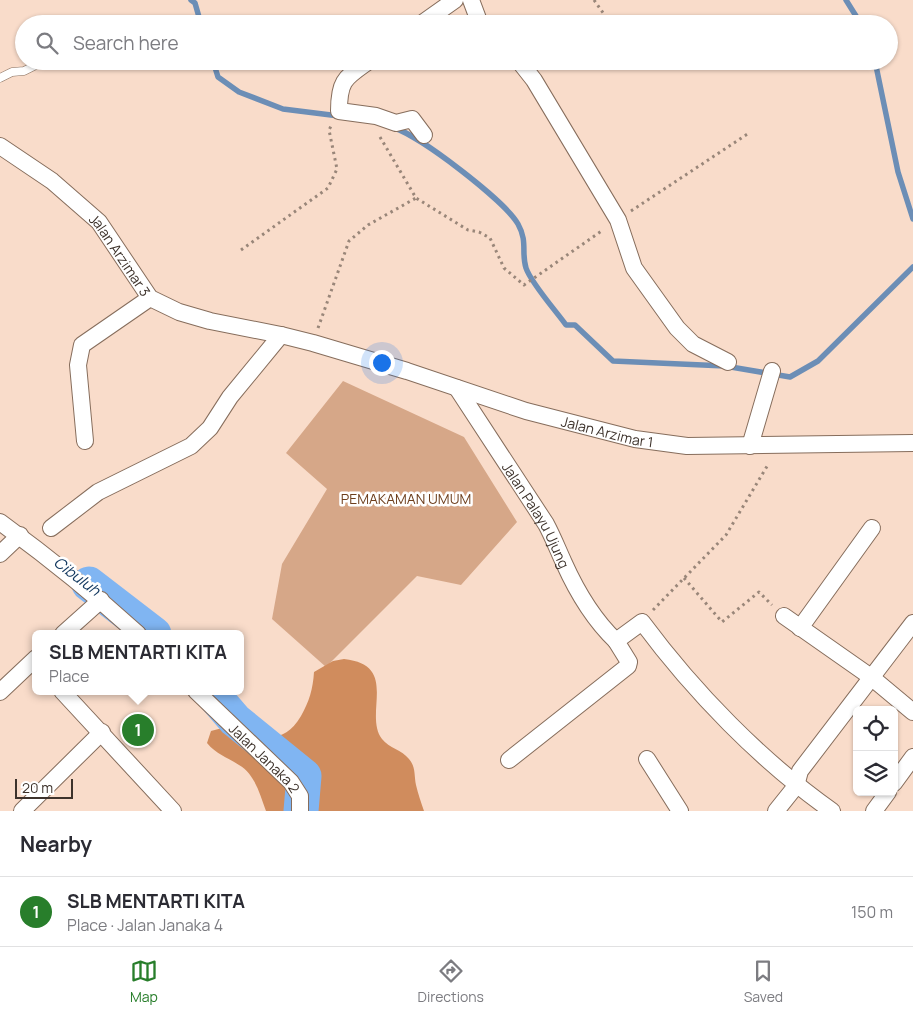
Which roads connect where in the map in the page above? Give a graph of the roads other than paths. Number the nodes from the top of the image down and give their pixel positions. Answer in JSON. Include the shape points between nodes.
{"nodes":[{"id":1,"x":455,"y":0,"type":"edge"},
{"id":2,"x":471,"y":0,"type":"edge"},
{"id":3,"x":434,"y":15,"type":"edge"},
{"id":4,"x":477,"y":15,"type":"edge"},
{"id":5,"x":26,"y":70,"type":"edge"},
{"id":6,"x":356,"y":70,"type":"edge"},
{"id":7,"x":526,"y":70,"type":"edge"},
{"id":8,"x":0,"y":78,"type":"edge"},
{"id":9,"x":424,"y":135,"type":"dead end"},
{"id":10,"x":0,"y":146,"type":"edge"},
{"id":11,"x":150,"y":298,"type":"junction"},
{"id":12,"x":281,"y":334,"type":"junction"},
{"id":13,"x":313,"y":343,"type":"joint"},
{"id":14,"x":728,"y":362,"type":"dead end"},
{"id":15,"x":772,"y":371,"type":"dead end"},
{"id":16,"x":457,"y":388,"type":"junction"},
{"id":17,"x":85,"y":441,"type":"dead end"},
{"id":18,"x":913,"y":443,"type":"edge"},
{"id":19,"x":750,"y":446,"type":"junction"},
{"id":20,"x":0,"y":522,"type":"edge"},
{"id":21,"x":51,"y":528,"type":"dead end"},
{"id":22,"x":872,"y":528,"type":"dead end"},
{"id":23,"x":20,"y":535,"type":"junction"},
{"id":24,"x":0,"y":554,"type":"edge"},
{"id":25,"x":101,"y":600,"type":"junction"},
{"id":26,"x":784,"y":616,"type":"road end"},
{"id":27,"x":913,"y":623,"type":"edge"},
{"id":28,"x":800,"y":628,"type":"junction"},
{"id":29,"x":67,"y":630,"type":"edge"},
{"id":30,"x":134,"y":630,"type":"edge"},
{"id":31,"x":616,"y":642,"type":"junction"},
{"id":32,"x":32,"y":663,"type":"edge"},
{"id":33,"x":871,"y":677,"type":"junction"},
{"id":34,"x":0,"y":692,"type":"edge"},
{"id":35,"x":66,"y":695,"type":"edge"},
{"id":36,"x":200,"y":695,"type":"edge"},
{"id":37,"x":913,"y":712,"type":"edge"},
{"id":38,"x":102,"y":732,"type":"junction"},
{"id":39,"x":913,"y":757,"type":"edge"},
{"id":40,"x":647,"y":759,"type":"dead end"},
{"id":41,"x":508,"y":760,"type":"dead end"},
{"id":42,"x":898,"y":778,"type":"edge"},
{"id":43,"x":796,"y":786,"type":"junction"},
{"id":44,"x":885,"y":796,"type":"edge"},
{"id":45,"x":164,"y":808,"type":"edge"},
{"id":46,"x":22,"y":811,"type":"edge"},
{"id":47,"x":300,"y":811,"type":"edge"},
{"id":48,"x":680,"y":811,"type":"edge"},
{"id":49,"x":776,"y":811,"type":"edge"},
{"id":50,"x":832,"y":811,"type":"edge"},
{"id":51,"x":874,"y":811,"type":"edge"}],
"edges":[{"from":1,"to":3,"type":"street"},
{"from":2,"to":4,"type":"street"},
{"from":5,"to":8,"type":"lane"},
{"from":6,"to":9,"type":"street","via":[[344,79],[339,91],[338,111],[376,116],[396,123],[412,119]]},
{"from":7,"to":14,"type":"street","via":[[618,220],[634,268],[677,328],[693,344]]},
{"from":10,"to":11,"type":"street","name":"Jalan Arzimar 3","via":[[52,181],[99,222]]},
{"from":11,"to":12,"type":"street","name":"Jalan Arzimar 3","via":[[179,312],[210,321]]},
{"from":11,"to":17,"type":"street","via":[[82,345],[78,365]]},
{"from":12,"to":13,"type":"street","name":"Jalan Arzimar 3"},
{"from":12,"to":21,"type":"street","via":[[230,397],[210,428],[191,446],[98,492]]},
{"from":13,"to":16,"type":"street","name":"Jalan Arzimar 1"},
{"from":15,"to":19,"type":"street"},
{"from":16,"to":19,"type":"street","name":"Jalan Arzimar 1","via":[[526,411],[636,439],[687,446]]},
{"from":16,"to":31,"type":"street","name":"Jalan Palayu Ujung","via":[[546,524],[597,622]]},
{"from":18,"to":19,"type":"street","name":"Jalan Arzimar 1"},
{"from":20,"to":23,"type":"street"},
{"from":22,"to":28,"type":"street"},
{"from":23,"to":24,"type":"street"},
{"from":23,"to":25,"type":"street"},
{"from":25,"to":29,"type":"street"},
{"from":25,"to":30,"type":"street"},
{"from":26,"to":28,"type":"street"},
{"from":27,"to":33,"type":"street"},
{"from":28,"to":33,"type":"street"},
{"from":31,"to":41,"type":"street","name":"Jalan Palayu Ujung","via":[[629,662],[628,666]]},
{"from":31,"to":43,"type":"street","via":[[642,622],[710,703]]},
{"from":32,"to":34,"type":"street"},
{"from":33,"to":37,"type":"street"},
{"from":33,"to":43,"type":"street","via":[[800,771]]},
{"from":35,"to":38,"type":"street"},
{"from":36,"to":47,"type":"street","name":"Jalan Janaka 2","via":[[290,782],[300,796]]},
{"from":38,"to":45,"type":"street"},
{"from":38,"to":46,"type":"street"},
{"from":39,"to":42,"type":"street"},
{"from":40,"to":48,"type":"street"},
{"from":43,"to":49,"type":"street"},
{"from":43,"to":50,"type":"street"},
{"from":44,"to":51,"type":"street"}]}
